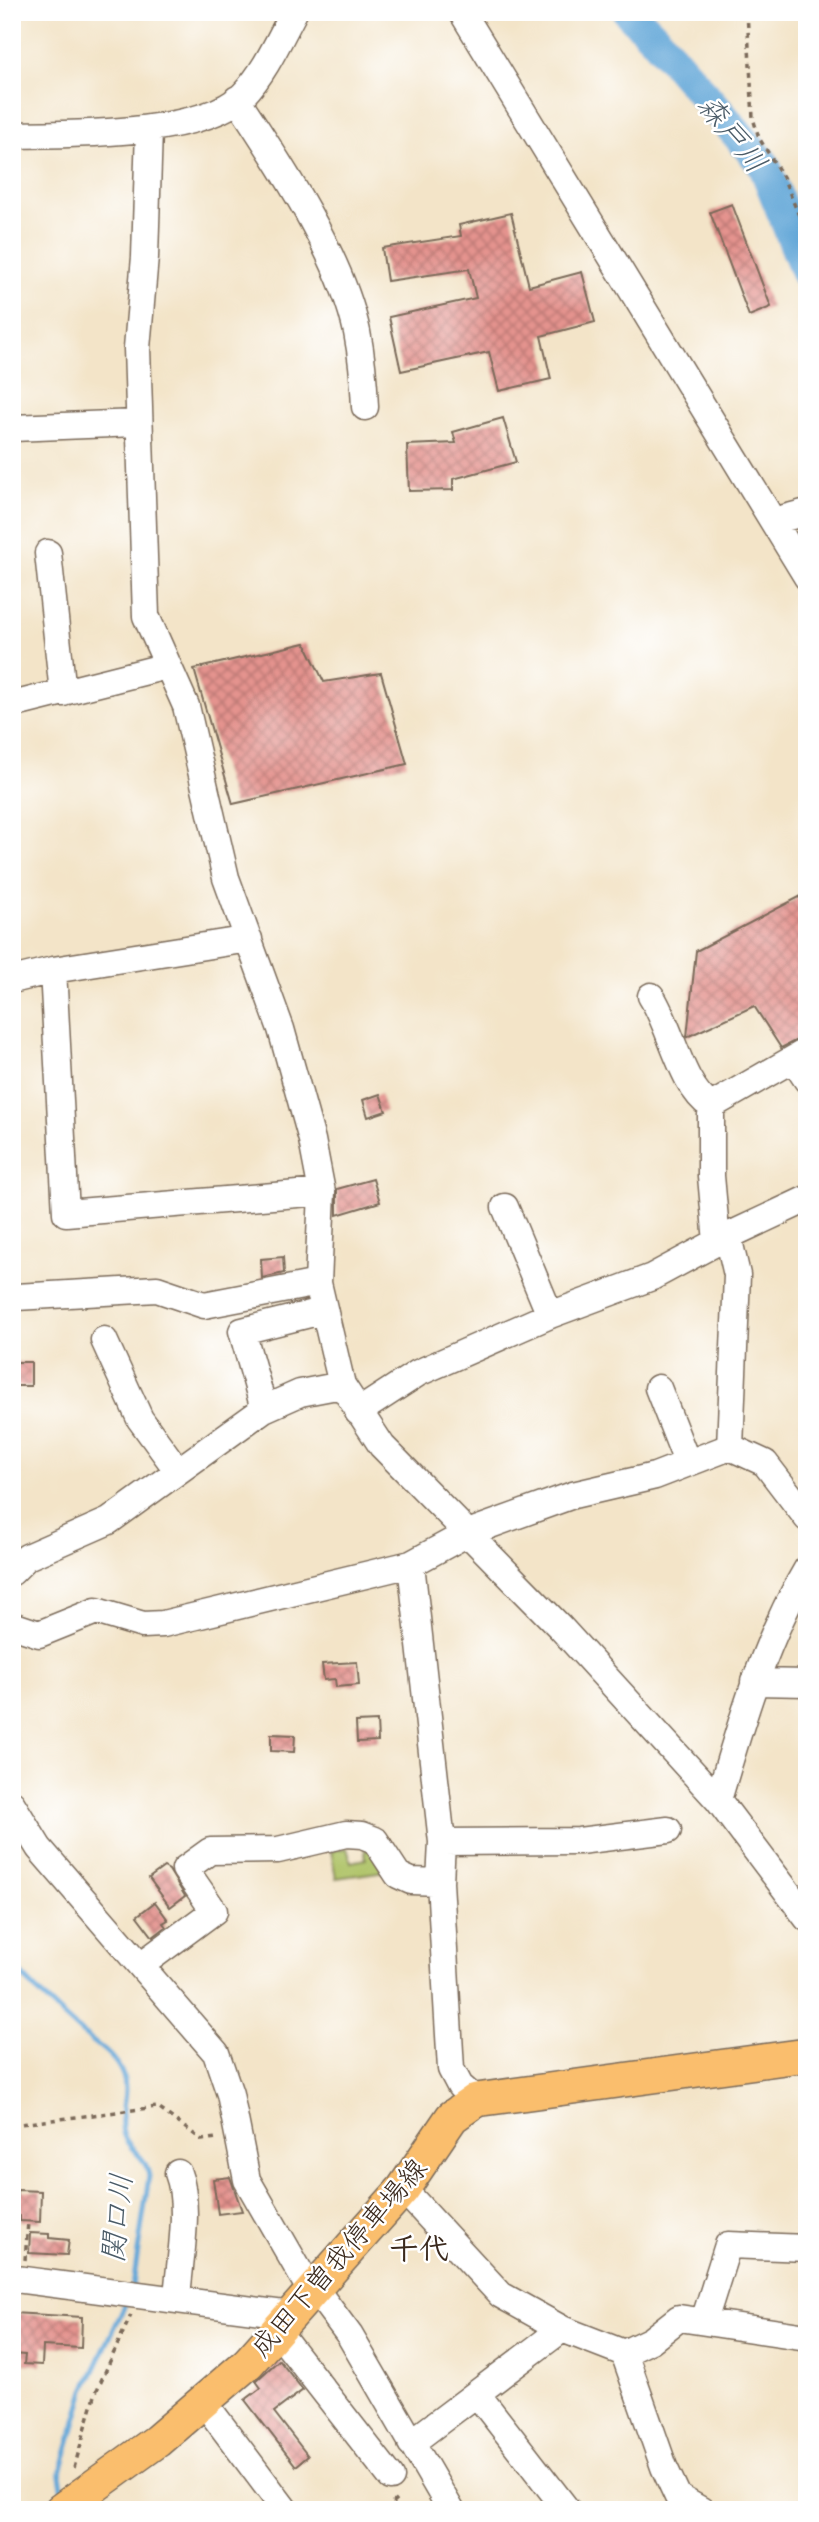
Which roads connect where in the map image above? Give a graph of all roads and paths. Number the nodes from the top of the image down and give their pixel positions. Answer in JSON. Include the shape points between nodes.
{"nodes":[{"id":1,"x":294,"y":12,"type":"edge"},
{"id":2,"x":462,"y":12,"type":"edge"},
{"id":3,"x":747,"y":12,"type":"edge"},
{"id":4,"x":237,"y":99,"type":"junction"},
{"id":5,"x":149,"y":130,"type":"junction"},
{"id":6,"x":12,"y":135,"type":"edge"},
{"id":7,"x":807,"y":235,"type":"edge"},
{"id":8,"x":365,"y":407,"type":"dead end"},
{"id":9,"x":137,"y":423,"type":"junction"},
{"id":10,"x":12,"y":428,"type":"edge"},
{"id":11,"x":807,"y":512,"type":"edge"},
{"id":12,"x":773,"y":521,"type":"junction"},
{"id":13,"x":48,"y":553,"type":"dead end"},
{"id":14,"x":807,"y":577,"type":"edge"},
{"id":15,"x":166,"y":666,"type":"junction"},
{"id":16,"x":63,"y":693,"type":"junction"},
{"id":17,"x":12,"y":705,"type":"edge"},
{"id":18,"x":249,"y":939,"type":"junction"},
{"id":19,"x":53,"y":970,"type":"junction"},
{"id":20,"x":12,"y":980,"type":"edge"},
{"id":21,"x":651,"y":996,"type":"dead end"},
{"id":22,"x":802,"y":1064,"type":"edge"},
{"id":23,"x":711,"y":1106,"type":"junction"},
{"id":24,"x":323,"y":1192,"type":"junction"},
{"id":25,"x":807,"y":1199,"type":"edge"},
{"id":26,"x":505,"y":1207,"type":"dead end"},
{"id":27,"x":723,"y":1239,"type":"junction"},
{"id":28,"x":318,"y":1283,"type":"junction"},
{"id":29,"x":16,"y":1297,"type":"dead end"},
{"id":30,"x":322,"y":1311,"type":"junction"},
{"id":31,"x":550,"y":1315,"type":"junction"},
{"id":32,"x":104,"y":1340,"type":"dead end"},
{"id":33,"x":342,"y":1385,"type":"junction"},
{"id":34,"x":658,"y":1388,"type":"dead end"},
{"id":35,"x":264,"y":1409,"type":"junction"},
{"id":36,"x":358,"y":1412,"type":"junction"},
{"id":37,"x":730,"y":1447,"type":"junction"},
{"id":38,"x":687,"y":1462,"type":"junction"},
{"id":39,"x":178,"y":1471,"type":"junction"},
{"id":40,"x":807,"y":1518,"type":"edge"},
{"id":41,"x":468,"y":1533,"type":"junction"},
{"id":42,"x":411,"y":1564,"type":"junction"},
{"id":43,"x":807,"y":1569,"type":"edge"},
{"id":44,"x":12,"y":1572,"type":"edge"},
{"id":45,"x":12,"y":1625,"type":"edge"},
{"id":46,"x":754,"y":1682,"type":"junction"},
{"id":47,"x":807,"y":1683,"type":"edge"},
{"id":48,"x":718,"y":1800,"type":"junction"},
{"id":49,"x":12,"y":1804,"type":"edge"},
{"id":50,"x":668,"y":1830,"type":"dead end"},
{"id":51,"x":442,"y":1842,"type":"junction"},
{"id":52,"x":440,"y":1882,"type":"junction"},
{"id":53,"x":807,"y":1918,"type":"edge"},
{"id":54,"x":145,"y":1963,"type":"junction"},
{"id":55,"x":807,"y":2055,"type":"edge"},
{"id":56,"x":476,"y":2100,"type":"junction"},
{"id":57,"x":12,"y":2125,"type":"edge"},
{"id":58,"x":238,"y":2143,"type":"junction"},
{"id":59,"x":178,"y":2172,"type":"dead end"},
{"id":60,"x":403,"y":2189,"type":"junction"},
{"id":61,"x":28,"y":2221,"type":"dead end"},
{"id":62,"x":807,"y":2248,"type":"edge"},
{"id":63,"x":20,"y":2279,"type":"joint"},
{"id":64,"x":124,"y":2288,"type":"junction"},
{"id":65,"x":177,"y":2299,"type":"junction"},
{"id":66,"x":299,"y":2307,"type":"junction"},
{"id":67,"x":704,"y":2321,"type":"junction"},
{"id":68,"x":562,"y":2329,"type":"junction"},
{"id":69,"x":807,"y":2337,"type":"edge"},
{"id":70,"x":624,"y":2353,"type":"junction"},
{"id":71,"x":477,"y":2394,"type":"junction"},
{"id":72,"x":203,"y":2401,"type":"junction"},
{"id":73,"x":411,"y":2443,"type":"junction"},
{"id":74,"x":391,"y":2477,"type":"dead end"},
{"id":75,"x":72,"y":2502,"type":"edge"},
{"id":76,"x":681,"y":2505,"type":"edge"},
{"id":77,"x":285,"y":2510,"type":"edge"},
{"id":78,"x":451,"y":2510,"type":"edge"},
{"id":79,"x":567,"y":2510,"type":"edge"}],
"edges":[{"from":1,"to":4,"type":"street","via":[[259,75]]},
{"from":2,"to":12,"type":"street"},
{"from":3,"to":7,"type":"path","via":[[753,118]]},
{"from":4,"to":5,"type":"street","via":[[218,111]]},
{"from":4,"to":8,"type":"street","via":[[284,169],[344,293],[356,330]]},
{"from":5,"to":6,"type":"street"},
{"from":5,"to":9,"type":"street"},
{"from":9,"to":10,"type":"street"},
{"from":9,"to":15,"type":"street","via":[[146,616]]},
{"from":11,"to":12,"type":"street"},
{"from":12,"to":14,"type":"street"},
{"from":13,"to":16,"type":"street"},
{"from":15,"to":16,"type":"street"},
{"from":15,"to":18,"type":"street","via":[[187,706],[226,878]]},
{"from":16,"to":17,"type":"street"},
{"from":18,"to":19,"type":"street"},
{"from":18,"to":24,"type":"street","via":[[281,1030]]},
{"from":19,"to":20,"type":"street"},
{"from":19,"to":24,"type":"street","via":[[65,1213]]},
{"from":21,"to":23,"type":"street","via":[[665,1017],[699,1099]]},
{"from":22,"to":23,"type":"street"},
{"from":23,"to":27,"type":"street","via":[[711,1176]]},
{"from":24,"to":28,"type":"street"},
{"from":25,"to":27,"type":"street"},
{"from":26,"to":31,"type":"street"},
{"from":27,"to":31,"type":"street","via":[[652,1278]]},
{"from":27,"to":37,"type":"street","via":[[737,1275]]},
{"from":28,"to":29,"type":"street","via":[[204,1305],[157,1289]]},
{"from":28,"to":30,"type":"street"},
{"from":30,"to":33,"type":"street"},
{"from":30,"to":35,"type":"street","via":[[242,1331]]},
{"from":31,"to":36,"type":"street","via":[[418,1373]]},
{"from":32,"to":39,"type":"street","via":[[140,1419]]},
{"from":33,"to":35,"type":"street","via":[[300,1393]]},
{"from":33,"to":36,"type":"street"},
{"from":34,"to":38,"type":"street"},
{"from":35,"to":39,"type":"street"},
{"from":36,"to":41,"type":"street","via":[[382,1446]]},
{"from":37,"to":38,"type":"street"},
{"from":37,"to":40,"type":"street","via":[[765,1463]]},
{"from":38,"to":41,"type":"street","via":[[656,1476],[573,1495]]},
{"from":39,"to":44,"type":"street","via":[[109,1521],[27,1557]]},
{"from":41,"to":42,"type":"street"},
{"from":41,"to":48,"type":"street"},
{"from":42,"to":45,"type":"street","via":[[163,1624],[143,1625],[96,1611],[39,1634]]},
{"from":42,"to":51,"type":"street"},
{"from":43,"to":46,"type":"street","via":[[782,1611]]},
{"from":46,"to":47,"type":"street"},
{"from":46,"to":48,"type":"street"},
{"from":48,"to":53,"type":"street"},
{"from":49,"to":54,"type":"street","via":[[39,1848]]},
{"from":50,"to":51,"type":"street","via":[[579,1840]]},
{"from":51,"to":52,"type":"street"},
{"from":52,"to":54,"type":"street","via":[[411,1881],[398,1875],[376,1840],[362,1835],[346,1834],[278,1850],[210,1851],[185,1869],[215,1912]]},
{"from":52,"to":56,"type":"street","via":[[451,2069],[460,2087]]},
{"from":54,"to":58,"type":"street","via":[[216,2053],[230,2094]]},
{"from":55,"to":56,"type":"main road"},
{"from":56,"to":60,"type":"main road","name":"成田下曽我停車場線","via":[[452,2118]]},
{"from":57,"to":58,"type":"path","via":[[157,2106],[202,2140]]},
{"from":58,"to":66,"type":"street","via":[[247,2180]]},
{"from":59,"to":65,"type":"street","via":[[184,2204]]},
{"from":60,"to":66,"type":"main road","name":"成田下曽我停車場線"},
{"from":60,"to":68,"type":"street","via":[[501,2295]]},
{"from":61,"to":63,"type":"path"},
{"from":62,"to":67,"type":"street","via":[[728,2245]]},
{"from":63,"to":64,"type":"street"},
{"from":64,"to":65,"type":"street"},
{"from":64,"to":75,"type":"path","via":[[72,2476]]},
{"from":65,"to":66,"type":"street"},
{"from":66,"to":72,"type":"main road","name":"成田下曽我停車場線","via":[[248,2363]]},
{"from":66,"to":73,"type":"street","via":[[350,2336]]},
{"from":66,"to":74,"type":"street"},
{"from":67,"to":69,"type":"street"},
{"from":67,"to":70,"type":"street","via":[[679,2318],[651,2340]]},
{"from":68,"to":70,"type":"street"},
{"from":68,"to":71,"type":"street"},
{"from":70,"to":76,"type":"street"},
{"from":71,"to":73,"type":"street"},
{"from":71,"to":79,"type":"street"},
{"from":72,"to":75,"type":"main road","name":"成田下曽我停車場線","via":[[157,2441]]},
{"from":72,"to":77,"type":"street"},
{"from":73,"to":78,"type":"street"}]}
